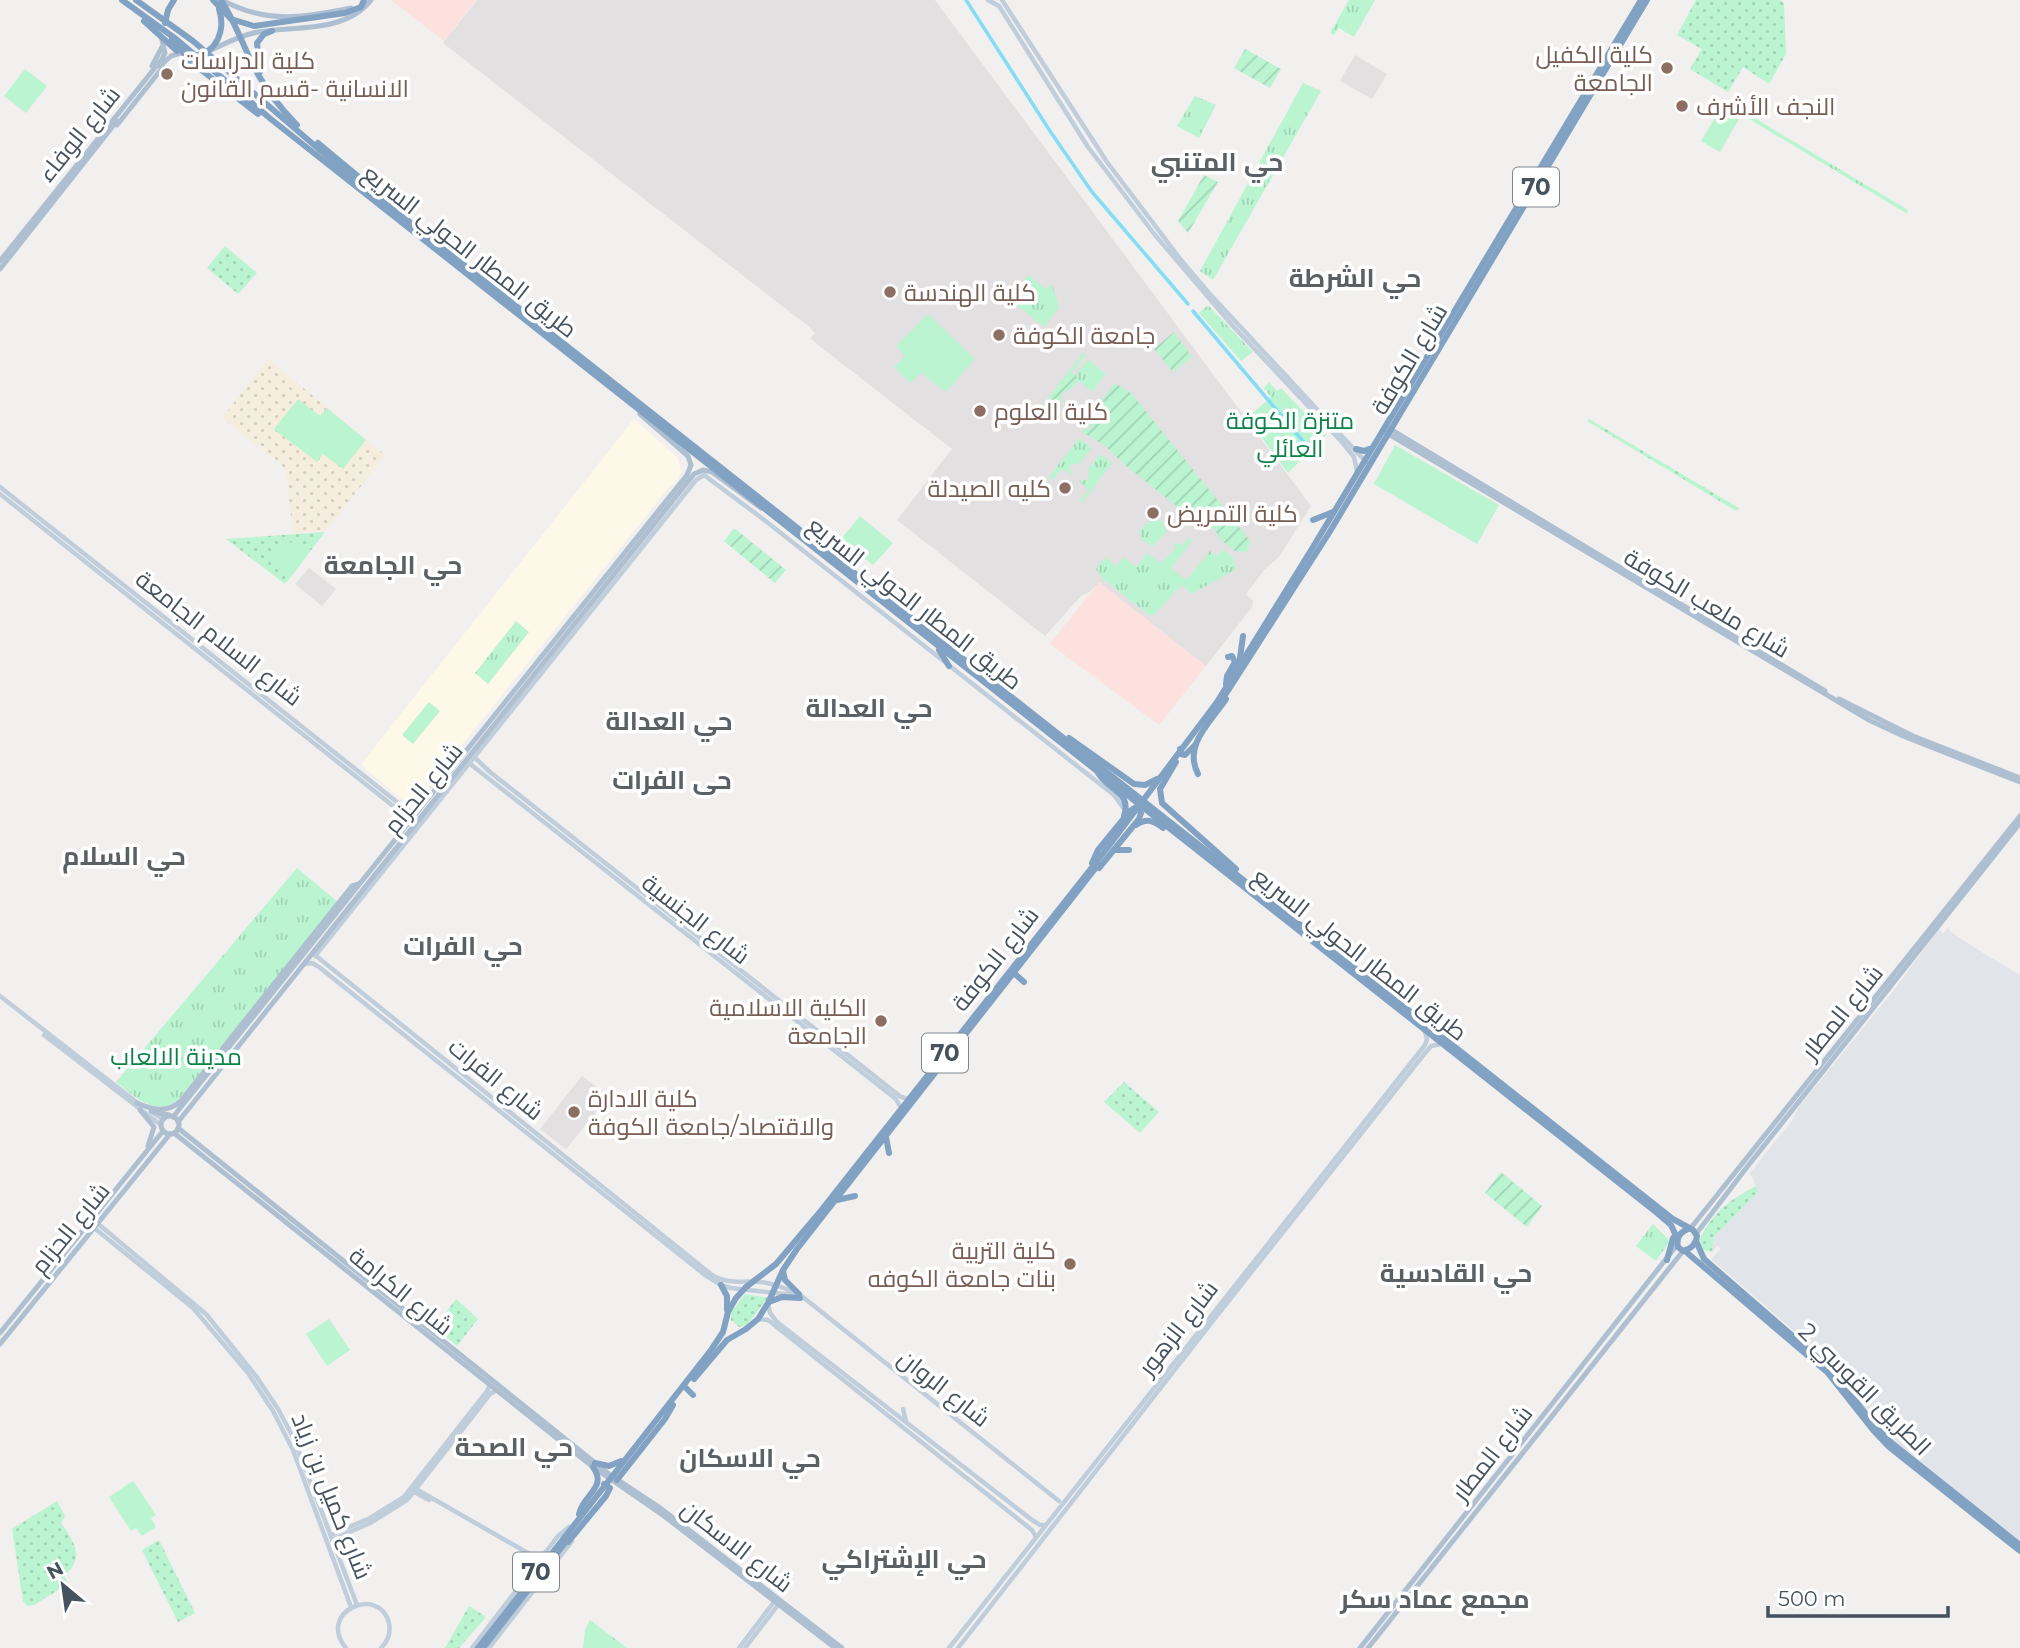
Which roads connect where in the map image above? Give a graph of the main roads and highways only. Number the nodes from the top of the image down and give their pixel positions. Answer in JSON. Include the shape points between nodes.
{"nodes":[{"id":1,"x":136,"y":0,"type":"edge"},
{"id":2,"x":174,"y":0,"type":"edge"},
{"id":3,"x":363,"y":0,"type":"edge"},
{"id":4,"x":371,"y":0,"type":"edge"},
{"id":5,"x":989,"y":0,"type":"edge"},
{"id":6,"x":1002,"y":0,"type":"edge"},
{"id":7,"x":1644,"y":0,"type":"edge"},
{"id":8,"x":120,"y":1,"type":"edge"},
{"id":9,"x":218,"y":1,"type":"edge"},
{"id":10,"x":165,"y":23,"type":"junction"},
{"id":11,"x":285,"y":23,"type":"junction"},
{"id":12,"x":155,"y":24,"type":"junction"},
{"id":13,"x":272,"y":31,"type":"junction"},
{"id":14,"x":209,"y":51,"type":"junction"},
{"id":15,"x":187,"y":53,"type":"junction"},
{"id":16,"x":168,"y":55,"type":"junction"},
{"id":17,"x":263,"y":81,"type":"junction"},
{"id":18,"x":105,"y":129,"type":"junction"},
{"id":19,"x":1555,"y":150,"type":"junction"},
{"id":20,"x":312,"y":151,"type":"junction"},
{"id":21,"x":90,"y":156,"type":"junction"},
{"id":22,"x":1103,"y":162,"type":"junction"},
{"id":23,"x":385,"y":202,"type":"junction"},
{"id":24,"x":428,"y":239,"type":"junction"},
{"id":25,"x":437,"y":246,"type":"junction"},
{"id":26,"x":0,"y":261,"type":"edge"},
{"id":27,"x":7,"y":268,"type":"dead end"},
{"id":28,"x":0,"y":270,"type":"edge"},
{"id":29,"x":1478,"y":271,"type":"junction"},
{"id":30,"x":1480,"y":279,"type":"junction"},
{"id":31,"x":1469,"y":287,"type":"junction"},
{"id":32,"x":1469,"y":297,"type":"junction"},
{"id":33,"x":634,"y":406,"type":"junction"},
{"id":34,"x":1388,"y":431,"type":"junction"},
{"id":35,"x":1380,"y":440,"type":"junction"},
{"id":36,"x":1351,"y":447,"type":"junction"},
{"id":37,"x":1371,"y":448,"type":"junction"},
{"id":38,"x":1365,"y":458,"type":"junction"},
{"id":39,"x":1361,"y":476,"type":"junction"},
{"id":40,"x":0,"y":487,"type":"edge"},
{"id":41,"x":0,"y":494,"type":"edge"},
{"id":42,"x":7,"y":499,"type":"junction"},
{"id":43,"x":2,"y":505,"type":"dead end"},
{"id":44,"x":1334,"y":511,"type":"junction"},
{"id":45,"x":773,"y":515,"type":"junction"},
{"id":46,"x":663,"y":517,"type":"junction"},
{"id":47,"x":1313,"y":520,"type":"dead end"},
{"id":48,"x":1326,"y":537,"type":"junction"},
{"id":49,"x":63,"y":540,"type":"junction"},
{"id":50,"x":70,"y":546,"type":"junction"},
{"id":51,"x":1317,"y":551,"type":"junction"},
{"id":52,"x":618,"y":573,"type":"junction"},
{"id":53,"x":872,"y":590,"type":"junction"},
{"id":54,"x":597,"y":591,"type":"junction"},
{"id":55,"x":591,"y":599,"type":"junction"},
{"id":56,"x":1242,"y":636,"type":"dead end"},
{"id":57,"x":934,"y":642,"type":"junction"},
{"id":58,"x":196,"y":646,"type":"junction"},
{"id":59,"x":203,"y":652,"type":"junction"},
{"id":60,"x":1228,"y":657,"type":"dead end"},
{"id":61,"x":553,"y":659,"type":"junction"},
{"id":62,"x":948,"y":666,"type":"junction"},
{"id":63,"x":540,"y":667,"type":"junction"},
{"id":64,"x":1238,"y":668,"type":"junction"},
{"id":65,"x":1224,"y":693,"type":"junction"},
{"id":66,"x":510,"y":701,"type":"junction"},
{"id":67,"x":503,"y":709,"type":"junction"},
{"id":68,"x":285,"y":716,"type":"junction"},
{"id":69,"x":293,"y":720,"type":"junction"},
{"id":70,"x":1058,"y":734,"type":"junction"},
{"id":71,"x":1195,"y":734,"type":"junction"},
{"id":72,"x":1195,"y":745,"type":"junction"},
{"id":73,"x":1177,"y":751,"type":"junction"},
{"id":74,"x":470,"y":759,"type":"junction"},
{"id":75,"x":1176,"y":761,"type":"junction"},
{"id":76,"x":1095,"y":769,"type":"junction"},
{"id":77,"x":1198,"y":774,"type":"dead end"},
{"id":78,"x":2018,"y":779,"type":"edge"},
{"id":79,"x":398,"y":807,"type":"junction"},
{"id":80,"x":417,"y":812,"type":"junction"},
{"id":81,"x":2020,"y":816,"type":"edge"},
{"id":82,"x":1127,"y":818,"type":"junction"},
{"id":83,"x":2020,"y":823,"type":"edge"},
{"id":84,"x":1131,"y":829,"type":"junction"},
{"id":85,"x":409,"y":831,"type":"junction"},
{"id":86,"x":1180,"y":836,"type":"junction"},
{"id":87,"x":1114,"y":850,"type":"junction"},
{"id":88,"x":1129,"y":850,"type":"dead end"},
{"id":89,"x":1991,"y":855,"type":"junction"},
{"id":90,"x":1089,"y":874,"type":"junction"},
{"id":91,"x":1245,"y":881,"type":"junction"},
{"id":92,"x":359,"y":883,"type":"junction"},
{"id":93,"x":352,"y":907,"type":"junction"},
{"id":94,"x":1279,"y":911,"type":"junction"},
{"id":95,"x":1289,"y":919,"type":"junction"},
{"id":96,"x":323,"y":936,"type":"junction"},
{"id":97,"x":316,"y":948,"type":"junction"},
{"id":98,"x":303,"y":964,"type":"junction"},
{"id":99,"x":320,"y":965,"type":"junction"},
{"id":100,"x":1015,"y":974,"type":"junction"},
{"id":101,"x":279,"y":982,"type":"junction"},
{"id":102,"x":1024,"y":982,"type":"dead end"},
{"id":103,"x":0,"y":998,"type":"edge"},
{"id":104,"x":260,"y":1015,"type":"junction"},
{"id":105,"x":253,"y":1022,"type":"junction"},
{"id":106,"x":1423,"y":1028,"type":"junction"},
{"id":107,"x":1443,"y":1045,"type":"junction"},
{"id":108,"x":66,"y":1050,"type":"junction"},
{"id":109,"x":429,"y":1052,"type":"junction"},
{"id":110,"x":437,"y":1058,"type":"junction"},
{"id":111,"x":217,"y":1060,"type":"junction"},
{"id":112,"x":1405,"y":1074,"type":"junction"},
{"id":113,"x":1482,"y":1076,"type":"junction"},
{"id":114,"x":1398,"y":1083,"type":"junction"},
{"id":115,"x":1483,"y":1086,"type":"dead end"},
{"id":116,"x":190,"y":1097,"type":"junction"},
{"id":117,"x":898,"y":1097,"type":"junction"},
{"id":118,"x":911,"y":1099,"type":"junction"},
{"id":119,"x":137,"y":1103,"type":"junction"},
{"id":120,"x":901,"y":1109,"type":"junction"},
{"id":121,"x":140,"y":1110,"type":"junction"},
{"id":122,"x":151,"y":1111,"type":"junction"},
{"id":123,"x":162,"y":1125,"type":"junction"},
{"id":124,"x":176,"y":1125,"type":"junction"},
{"id":125,"x":1549,"y":1125,"type":"junction"},
{"id":126,"x":1559,"y":1133,"type":"junction"},
{"id":127,"x":183,"y":1136,"type":"junction"},
{"id":128,"x":886,"y":1137,"type":"junction"},
{"id":129,"x":162,"y":1143,"type":"junction"},
{"id":130,"x":145,"y":1152,"type":"junction"},
{"id":131,"x":889,"y":1153,"type":"dead end"},
{"id":132,"x":1321,"y":1181,"type":"junction"},
{"id":133,"x":116,"y":1189,"type":"junction"},
{"id":134,"x":1313,"y":1191,"type":"junction"},
{"id":135,"x":855,"y":1196,"type":"dead end"},
{"id":136,"x":115,"y":1200,"type":"junction"},
{"id":137,"x":837,"y":1200,"type":"junction"},
{"id":138,"x":1640,"y":1201,"type":"junction"},
{"id":139,"x":1629,"y":1202,"type":"dead end"},
{"id":140,"x":1657,"y":1213,"type":"junction"},
{"id":141,"x":641,"y":1221,"type":"junction"},
{"id":142,"x":95,"y":1225,"type":"junction"},
{"id":143,"x":649,"y":1227,"type":"junction"},
{"id":144,"x":1693,"y":1233,"type":"junction"},
{"id":145,"x":1677,"y":1242,"type":"junction"},
{"id":146,"x":1684,"y":1251,"type":"junction"},
{"id":147,"x":1667,"y":1260,"type":"junction"},
{"id":148,"x":783,"y":1270,"type":"junction"},
{"id":149,"x":754,"y":1281,"type":"junction"},
{"id":150,"x":740,"y":1282,"type":"junction"},
{"id":151,"x":43,"y":1285,"type":"junction"},
{"id":152,"x":720,"y":1285,"type":"junction"},
{"id":153,"x":775,"y":1289,"type":"junction"},
{"id":154,"x":741,"y":1290,"type":"junction"},
{"id":155,"x":36,"y":1294,"type":"junction"},
{"id":156,"x":799,"y":1296,"type":"junction"},
{"id":157,"x":769,"y":1303,"type":"junction"},
{"id":158,"x":1222,"y":1306,"type":"junction"},
{"id":159,"x":727,"y":1317,"type":"junction"},
{"id":160,"x":758,"y":1319,"type":"junction"},
{"id":161,"x":743,"y":1331,"type":"junction"},
{"id":162,"x":0,"y":1333,"type":"edge"},
{"id":163,"x":431,"y":1334,"type":"junction"},
{"id":164,"x":0,"y":1344,"type":"edge"},
{"id":165,"x":830,"y":1366,"type":"junction"},
{"id":166,"x":489,"y":1384,"type":"junction"},
{"id":167,"x":686,"y":1388,"type":"junction"},
{"id":168,"x":497,"y":1390,"type":"junction"},
{"id":169,"x":694,"y":1395,"type":"dead end"},
{"id":170,"x":1562,"y":1397,"type":"junction"},
{"id":171,"x":672,"y":1404,"type":"junction"},
{"id":172,"x":1555,"y":1405,"type":"junction"},
{"id":173,"x":889,"y":1409,"type":"junction"},
{"id":174,"x":1549,"y":1418,"type":"junction"},
{"id":175,"x":906,"y":1422,"type":"junction"},
{"id":176,"x":1550,"y":1426,"type":"dead end"},
{"id":177,"x":915,"y":1432,"type":"junction"},
{"id":178,"x":288,"y":1433,"type":"junction"},
{"id":179,"x":556,"y":1434,"type":"junction"},
{"id":180,"x":1116,"y":1440,"type":"junction"},
{"id":181,"x":450,"y":1441,"type":"junction"},
{"id":182,"x":627,"y":1461,"type":"junction"},
{"id":183,"x":642,"y":1461,"type":"dead end"},
{"id":184,"x":1514,"y":1462,"type":"junction"},
{"id":185,"x":1522,"y":1462,"type":"dead end"},
{"id":186,"x":594,"y":1465,"type":"junction"},
{"id":187,"x":608,"y":1476,"type":"joint"},
{"id":188,"x":618,"y":1479,"type":"junction"},
{"id":189,"x":415,"y":1490,"type":"junction"},
{"id":190,"x":1059,"y":1501,"type":"dead end"},
{"id":191,"x":657,"y":1509,"type":"junction"},
{"id":192,"x":1023,"y":1513,"type":"junction"},
{"id":193,"x":579,"y":1514,"type":"junction"},
{"id":194,"x":665,"y":1514,"type":"junction"},
{"id":195,"x":1019,"y":1519,"type":"junction"},
{"id":196,"x":370,"y":1521,"type":"junction"},
{"id":197,"x":1046,"y":1524,"type":"junction"},
{"id":198,"x":569,"y":1527,"type":"junction"},
{"id":199,"x":1459,"y":1528,"type":"junction"},
{"id":200,"x":1995,"y":1528,"type":"junction"},
{"id":201,"x":577,"y":1533,"type":"junction"},
{"id":202,"x":1453,"y":1535,"type":"junction"},
{"id":203,"x":331,"y":1537,"type":"junction"},
{"id":204,"x":1036,"y":1537,"type":"junction"},
{"id":205,"x":561,"y":1544,"type":"junction"},
{"id":206,"x":2020,"y":1545,"type":"edge"},
{"id":207,"x":2020,"y":1552,"type":"edge"},
{"id":208,"x":335,"y":1555,"type":"junction"},
{"id":209,"x":539,"y":1561,"type":"junction"},
{"id":210,"x":727,"y":1571,"type":"dead end"},
{"id":211,"x":735,"y":1571,"type":"junction"},
{"id":212,"x":1003,"y":1579,"type":"junction"},
{"id":213,"x":1009,"y":1584,"type":"junction"},
{"id":214,"x":753,"y":1586,"type":"junction"},
{"id":215,"x":531,"y":1587,"type":"junction"},
{"id":216,"x":996,"y":1589,"type":"junction"},
{"id":217,"x":1001,"y":1594,"type":"junction"},
{"id":218,"x":531,"y":1595,"type":"junction"},
{"id":219,"x":757,"y":1595,"type":"dead end"},
{"id":220,"x":776,"y":1603,"type":"junction"},
{"id":221,"x":354,"y":1606,"type":"junction"},
{"id":222,"x":495,"y":1626,"type":"junction"},
{"id":223,"x":486,"y":1629,"type":"junction"},
{"id":224,"x":494,"y":1634,"type":"junction"},
{"id":225,"x":491,"y":1646,"type":"edge"},
{"id":226,"x":839,"y":1647,"type":"edge"},
{"id":227,"x":346,"y":1648,"type":"edge"},
{"id":228,"x":381,"y":1648,"type":"edge"},
{"id":229,"x":472,"y":1648,"type":"edge"},
{"id":230,"x":478,"y":1648,"type":"edge"},
{"id":231,"x":483,"y":1648,"type":"edge"},
{"id":232,"x":742,"y":1648,"type":"edge"},
{"id":233,"x":949,"y":1648,"type":"edge"},
{"id":234,"x":958,"y":1648,"type":"edge"},
{"id":235,"x":1360,"y":1648,"type":"edge"},
{"id":236,"x":1368,"y":1648,"type":"edge"}],
"edges":[{"from":1,"to":23,"type":"highway","name":"طريق المطار الحولي السريع","via":[[193,41]]},
{"from":2,"to":10,"type":"highway"},
{"from":3,"to":11,"type":"highway","via":[[360,7],[345,13]]},
{"from":4,"to":11,"type":"main road","via":[[349,19]]},
{"from":5,"to":22,"type":"main road","via":[[999,6]]},
{"from":6,"to":22,"type":"main road"},
{"from":7,"to":19,"type":"highway","name":"شارع الكوفة","number":"70"},
{"from":8,"to":12,"type":"highway","name":"طريق المطار الحولي السريع"},
{"from":8,"to":15,"type":"highway"},
{"from":9,"to":11,"type":"main road"},
{"from":9,"to":11,"type":"highway","via":[[231,19],[242,24]]},
{"from":9,"to":14,"type":"highway","via":[[223,27]]},
{"from":9,"to":17,"type":"highway","via":[[236,23]]},
{"from":10,"to":18,"type":"main road","via":[[161,51]]},
{"from":10,"to":20,"type":"highway","via":[[180,51],[226,91]]},
{"from":11,"to":13,"type":"main road"},
{"from":12,"to":15,"type":"highway","name":"طريق المطار الحولي السريع"},
{"from":12,"to":16,"type":"main road"},
{"from":13,"to":14,"type":"main road","via":[[248,34]]},
{"from":13,"to":17,"type":"highway","via":[[257,43]]},
{"from":14,"to":15,"type":"highway","via":[[200,56]]},
{"from":15,"to":16,"type":"main road"},
{"from":15,"to":20,"type":"highway","name":"طريق المطار الحولي السريع"},
{"from":15,"to":21,"type":"main road","via":[[167,62]]},
{"from":16,"to":18,"type":"main road","name":"شارع الوفاء"},
{"from":16,"to":21,"type":"main road","name":"شارع الوفاء"},
{"from":17,"to":23,"type":"highway","via":[[293,121],[369,183]]},
{"from":18,"to":26,"type":"main road","name":"شارع الوفاء"},
{"from":19,"to":29,"type":"highway","name":"شارع الكوفة","number":"70"},
{"from":19,"to":30,"type":"highway","name":"شارع الكوفة","number":"70"},
{"from":20,"to":24,"type":"highway","name":"طريق المطار الحولي السريع","via":[[336,175]]},
{"from":21,"to":28,"type":"main road","name":"شارع الوفاء"},
{"from":22,"to":36,"type":"main road","via":[[1182,269]]},
{"from":23,"to":24,"type":"highway","name":"طريق المطار الحولي السريع"},
{"from":24,"to":25,"type":"highway","name":"طريق المطار الحولي السريع"},
{"from":25,"to":33,"type":"highway","name":"طريق المطار الحولي السريع","via":[[510,313]]},
{"from":25,"to":53,"type":"highway","name":"طريق المطار الحولي السريع"},
{"from":27,"to":28,"type":"main road"},
{"from":29,"to":30,"type":"highway","via":[[1475,279]]},
{"from":29,"to":31,"type":"highway","name":"شارع الكوفة","number":"70"},
{"from":30,"to":32,"type":"highway","name":"شارع الكوفة","number":"70"},
{"from":31,"to":32,"type":"highway"},
{"from":31,"to":35,"type":"highway","name":"شارع الكوفة","number":"70"},
{"from":32,"to":34,"type":"highway","name":"شارع الكوفة","number":"70"},
{"from":33,"to":45,"type":"highway","name":"طريق المطار الحولي السريع"},
{"from":33,"to":54,"type":"main road","name":"شارع الحزام","via":[[685,451],[690,468]]},
{"from":34,"to":35,"type":"highway","name":"شارع الكوفة","number":"70"},
{"from":34,"to":78,"type":"main road","name":"شارع ملعب الكوفة","via":[[1863,713]]},
{"from":35,"to":37,"type":"highway","name":"شارع الكوفة","number":"70"},
{"from":35,"to":39,"type":"highway","name":"شارع الكوفة","number":"70"},
{"from":36,"to":37,"type":"highway"},
{"from":36,"to":38,"type":"main road"},
{"from":36,"to":39,"type":"main road"},
{"from":37,"to":38,"type":"highway","name":"شارع الكوفة","number":"70"},
{"from":38,"to":39,"type":"highway","name":"شارع الكوفة","number":"70"},
{"from":39,"to":44,"type":"highway","name":"شارع الكوفة","number":"70"},
{"from":39,"to":48,"type":"highway","name":"شارع الكوفة","number":"70"},
{"from":40,"to":49,"type":"main road","name":"شارع السلام الجامعة"},
{"from":41,"to":42,"type":"main road","name":"شارع السلام الجامعة"},
{"from":42,"to":43,"type":"main road"},
{"from":42,"to":49,"type":"main road","name":"شارع السلام الجامعة"},
{"from":44,"to":47,"type":"highway"},
{"from":44,"to":48,"type":"highway","name":"شارع الكوفة","number":"70"},
{"from":45,"to":46,"type":"main road","name":"شارع الحزام","via":[[703,470],[694,474]]},
{"from":45,"to":53,"type":"highway","name":"طريق المطار الحولي السريع"},
{"from":46,"to":52,"type":"main road","name":"شارع الحزام"},
{"from":46,"to":62,"type":"main road","via":[[696,480],[708,476]]},
{"from":48,"to":51,"type":"highway","name":"شارع الكوفة","number":"70"},
{"from":49,"to":50,"type":"main road","name":"شارع السلام الجامعة"},
{"from":50,"to":58,"type":"main road","name":"شارع السلام الجامعة"},
{"from":50,"to":58,"type":"main road","name":"شارع السلام الجامعة","via":[[121,579]]},
{"from":51,"to":64,"type":"highway","name":"شارع الكوفة","number":"70"},
{"from":51,"to":65,"type":"highway","name":"شارع الكوفة","number":"70"},
{"from":52,"to":54,"type":"main road","name":"شارع الحزام"},
{"from":52,"to":61,"type":"main road"},
{"from":53,"to":57,"type":"highway","name":"طريق المطار الحولي السريع"},
{"from":53,"to":70,"type":"highway","name":"طريق المطار الحولي السريع"},
{"from":54,"to":55,"type":"main road","name":"شارع الحزام"},
{"from":55,"to":63,"type":"main road","name":"شارع الحزام"},
{"from":55,"to":66,"type":"main road","name":"شارع الحزام","via":[[566,621]]},
{"from":56,"to":64,"type":"highway"},
{"from":57,"to":62,"type":"highway"},
{"from":57,"to":76,"type":"highway","name":"طريق المطار الحولي السريع"},
{"from":58,"to":59,"type":"main road","name":"شارع السلام الجامعة"},
{"from":59,"to":68,"type":"main road","name":"شارع السلام الجامعة"},
{"from":59,"to":68,"type":"main road","name":"شارع السلام الجامعة","via":[[246,679]]},
{"from":60,"to":65,"type":"highway","via":[[1236,662],[1226,678]]},
{"from":61,"to":63,"type":"main road"},
{"from":61,"to":74,"type":"main road"},
{"from":62,"to":82,"type":"main road","via":[[1114,795]]},
{"from":63,"to":66,"type":"main road","name":"شارع الحزام"},
{"from":64,"to":65,"type":"highway","name":"شارع الكوفة","number":"70"},
{"from":65,"to":71,"type":"highway","name":"شارع الكوفة","number":"70"},
{"from":65,"to":72,"type":"highway","via":[[1225,700]]},
{"from":65,"to":73,"type":"highway"},
{"from":66,"to":67,"type":"main road","name":"شارع الحزام"},
{"from":67,"to":74,"type":"main road","name":"شارع الحزام"},
{"from":67,"to":80,"type":"main road","name":"شارع الحزام"},
{"from":68,"to":69,"type":"main road","name":"شارع السلام الجامعة"},
{"from":69,"to":79,"type":"main road","name":"شارع السلام الجامعة"},
{"from":69,"to":79,"type":"main road","name":"شارع السلام الجامعة"},
{"from":70,"to":75,"type":"highway","via":[[1139,786],[1155,781]]},
{"from":70,"to":91,"type":"highway","name":"طريق المطار الحولي السريع"},
{"from":71,"to":73,"type":"highway","number":"70"},
{"from":71,"to":75,"type":"highway","number":"70"},
{"from":72,"to":73,"type":"highway","via":[[1185,755]]},
{"from":72,"to":77,"type":"highway","via":[[1193,760]]},
{"from":73,"to":75,"type":"highway","number":"70"},
{"from":74,"to":85,"type":"main road","name":"شارع الحزام"},
{"from":74,"to":117,"type":"main road","name":"شارع الجنسية"},
{"from":75,"to":82,"type":"highway","number":"70"},
{"from":75,"to":82,"type":"highway","number":"70"},
{"from":75,"to":91,"type":"highway","via":[[1160,789],[1161,801]]},
{"from":76,"to":82,"type":"highway","via":[[1125,799]]},
{"from":76,"to":86,"type":"highway","name":"طريق المطار الحولي السريع"},
{"from":79,"to":80,"type":"main road","name":"شارع السلام الجامعة"},
{"from":79,"to":85,"type":"main road","name":"شارع السلام الجامعة"},
{"from":80,"to":85,"type":"main road","name":"شارع الحزام"},
{"from":81,"to":89,"type":"main road","name":"شارع المطار"},
{"from":82,"to":84,"type":"highway","via":[[1133,808],[1140,809]]},
{"from":82,"to":90,"type":"highway","name":"شارع الكوفة","number":"70"},
{"from":83,"to":89,"type":"main road","name":"شارع المطار"},
{"from":84,"to":86,"type":"highway","via":[[1150,820]]},
{"from":84,"to":87,"type":"highway"},
{"from":85,"to":92,"type":"main road","name":"شارع الحزام"},
{"from":85,"to":93,"type":"main road","name":"شارع الحزام"},
{"from":86,"to":94,"type":"highway","name":"طريق المطار الحولي السريع"},
{"from":87,"to":88,"type":"highway"},
{"from":87,"to":90,"type":"highway"},
{"from":89,"to":144,"type":"main road","name":"شارع المطار"},
{"from":90,"to":100,"type":"highway","name":"شارع الكوفة","number":"70"},
{"from":90,"to":118,"type":"highway","name":"شارع الكوفة","number":"70","via":[[1052,913]]},
{"from":91,"to":94,"type":"highway","name":"طريق المطار الحولي السريع"},
{"from":92,"to":96,"type":"main road","name":"شارع الحزام"},
{"from":92,"to":101,"type":"main road","via":[[352,886]]},
{"from":93,"to":96,"type":"main road","name":"شارع الحزام"},
{"from":93,"to":97,"type":"main road"},
{"from":94,"to":95,"type":"highway","name":"طريق المطار الحولي السريع"},
{"from":95,"to":106,"type":"highway","name":"طريق المطار الحولي السريع"},
{"from":95,"to":125,"type":"highway","name":"طريق المطار الحولي السريع"},
{"from":96,"to":97,"type":"main road","name":"شارع الحزام"},
{"from":97,"to":98,"type":"main road","name":"شارع الحزام"},
{"from":97,"to":99,"type":"main road"},
{"from":97,"to":101,"type":"main road","name":"شارع الحزام"},
{"from":98,"to":99,"type":"main road"},
{"from":98,"to":104,"type":"main road","name":"شارع الحزام"},
{"from":99,"to":109,"type":"main road","name":"شارع الفرات"},
{"from":99,"to":109,"type":"main road","name":"شارع الفرات","via":[[333,981],[403,1037]]},
{"from":100,"to":102,"type":"highway"},
{"from":100,"to":118,"type":"highway","name":"شارع الكوفة","number":"70"},
{"from":101,"to":104,"type":"main road","name":"شارع الحزام"},
{"from":101,"to":111,"type":"main road"},
{"from":103,"to":108,"type":"main road"},
{"from":104,"to":105,"type":"main road","name":"شارع الحزام"},
{"from":105,"to":111,"type":"main road","name":"شارع الحزام"},
{"from":105,"to":124,"type":"main road","name":"شارع الحزام","via":[[231,1059]]},
{"from":106,"to":107,"type":"highway","name":"طريق المطار الحولي السريع"},
{"from":106,"to":112,"type":"main road","name":"شارع الزهور","via":[[1427,1041],[1410,1060]]},
{"from":107,"to":112,"type":"main road","name":"شارع الزهور","via":[[1431,1046]]},
{"from":107,"to":113,"type":"highway","name":"طريق المطار الحولي السريع"},
{"from":108,"to":119,"type":"main road"},
{"from":108,"to":121,"type":"main road"},
{"from":109,"to":110,"type":"main road","name":"شارع الفرات"},
{"from":110,"to":141,"type":"main road","name":"شارع الفرات"},
{"from":110,"to":141,"type":"main road","name":"شارع الفرات","via":[[453,1077],[528,1137]]},
{"from":111,"to":116,"type":"main road","name":"شارع الحزام"},
{"from":111,"to":119,"type":"main road","via":[[172,1108]]},
{"from":112,"to":114,"type":"main road","name":"شارع الزهور"},
{"from":113,"to":115,"type":"highway"},
{"from":113,"to":125,"type":"highway","name":"طريق المطار الحولي السريع"},
{"from":114,"to":132,"type":"main road","name":"شارع الزهور"},
{"from":114,"to":132,"type":"main road","name":"شارع الزهور","via":[[1369,1112]]},
{"from":116,"to":122,"type":"main road","via":[[170,1114]]},
{"from":116,"to":124,"type":"main road","name":"شارع الحزام"},
{"from":117,"to":118,"type":"main road","name":"شارع الجنسية"},
{"from":117,"to":120,"type":"main road","name":"شارع الجنسية"},
{"from":118,"to":120,"type":"highway","name":"شارع الكوفة","number":"70"},
{"from":118,"to":128,"type":"highway","name":"شارع الكوفة","number":"70"},
{"from":119,"to":122,"type":"main road"},
{"from":120,"to":149,"type":"highway","name":"شارع الكوفة","number":"70","via":[[779,1261]]},
{"from":121,"to":123,"type":"main road"},
{"from":121,"to":130,"type":"main road","via":[[154,1127]]},
{"from":122,"to":123,"type":"main road"},
{"from":123,"to":124,"type":"main road","name":"شارع الكرامة"},
{"from":123,"to":124,"type":"main road"},
{"from":123,"to":130,"type":"main road","name":"شارع الحزام"},
{"from":124,"to":127,"type":"main road","name":"شارع الكرامة"},
{"from":124,"to":127,"type":"main road","via":[[181,1125]]},
{"from":124,"to":129,"type":"main road","name":"شارع الحزام"},
{"from":125,"to":126,"type":"highway","name":"طريق المطار الحولي السريع"},
{"from":126,"to":138,"type":"highway","name":"طريق المطار الحولي السريع"},
{"from":126,"to":144,"type":"highway","name":"طريق المطار الحولي السريع"},
{"from":127,"to":129,"type":"main road"},
{"from":127,"to":163,"type":"main road","name":"شارع الكرامة"},
{"from":128,"to":131,"type":"highway"},
{"from":128,"to":137,"type":"highway","name":"شارع الكوفة","number":"70"},
{"from":129,"to":136,"type":"main road","name":"شارع الحزام"},
{"from":130,"to":133,"type":"main road","name":"شارع الحزام"},
{"from":132,"to":134,"type":"main road","name":"شارع الزهور"},
{"from":133,"to":136,"type":"main road","via":[[121,1190]]},
{"from":133,"to":151,"type":"main road","name":"شارع الحزام"},
{"from":134,"to":158,"type":"main road","name":"شارع الزهور","via":[[1255,1272]]},
{"from":134,"to":158,"type":"main road","name":"شارع الزهور","via":[[1282,1222]]},
{"from":135,"to":137,"type":"highway"},
{"from":136,"to":142,"type":"main road","name":"شارع الحزام"},
{"from":137,"to":148,"type":"highway","name":"شارع الكوفة","number":"70"},
{"from":138,"to":139,"type":"highway"},
{"from":138,"to":140,"type":"highway","name":"طريق المطار الحولي السريع"},
{"from":140,"to":145,"type":"highway","name":"طريق المطار الحولي السريع","via":[[1671,1225]]},
{"from":140,"to":147,"type":"highway","via":[[1672,1234]]},
{"from":141,"to":143,"type":"main road","name":"شارع الفرات"},
{"from":142,"to":151,"type":"main road","name":"شارع الحزام"},
{"from":142,"to":178,"type":"main road","name":"شارع كميل بن زياد","via":[[194,1306],[256,1376]]},
{"from":143,"to":150,"type":"main road","name":"شارع الفرات","via":[[717,1278]]},
{"from":143,"to":152,"type":"main road","name":"شارع الفرات"},
{"from":144,"to":145,"type":"highway","via":[[1683,1231]]},
{"from":144,"to":146,"type":"highway"},
{"from":144,"to":200,"type":"highway","name":"الطريق القوسي 2","via":[[1704,1259],[1839,1377],[1892,1443]]},
{"from":145,"to":146,"type":"highway","name":"الطريق القوسي 2"},
{"from":145,"to":147,"type":"main road","name":"شارع المطار"},
{"from":146,"to":170,"type":"main road","name":"شارع المطار"},
{"from":146,"to":200,"type":"highway","name":"الطريق القوسي 2","via":[[1827,1372],[1889,1447]]},
{"from":147,"to":170,"type":"main road","name":"شارع المطار"},
{"from":148,"to":153,"type":"highway","name":"شارع الكوفة","number":"70"},
{"from":148,"to":156,"type":"highway","via":[[785,1280]]},
{"from":149,"to":150,"type":"main road","name":"شارع الفرات"},
{"from":149,"to":153,"type":"main road","name":"شارع الفرات"},
{"from":149,"to":154,"type":"highway","number":"70"},
{"from":150,"to":154,"type":"main road"},
{"from":151,"to":155,"type":"main road","name":"شارع الحزام"},
{"from":152,"to":154,"type":"main road","name":"شارع الفرات"},
{"from":152,"to":159,"type":"highway","via":[[728,1302]]},
{"from":153,"to":154,"type":"main road","name":"شارع الفرات"},
{"from":153,"to":156,"type":"main road","name":"شارع الروان"},
{"from":153,"to":157,"type":"highway","number":"70"},
{"from":154,"to":159,"type":"highway","number":"70"},
{"from":155,"to":162,"type":"main road","name":"شارع الحزام"},
{"from":155,"to":164,"type":"main road","name":"شارع الحزام"},
{"from":156,"to":157,"type":"highway"},
{"from":156,"to":190,"type":"main road","name":"شارع الروان"},
{"from":157,"to":160,"type":"highway","number":"70"},
{"from":157,"to":165,"type":"main road","via":[[774,1319]]},
{"from":158,"to":180,"type":"main road","name":"شارع الزهور"},
{"from":159,"to":161,"type":"highway","via":[[733,1328]]},
{"from":159,"to":171,"type":"highway","number":"70","via":[[718,1340]]},
{"from":160,"to":161,"type":"highway","number":"70"},
{"from":160,"to":165,"type":"main road","via":[[768,1320]]},
{"from":161,"to":167,"type":"highway","number":"70","via":[[723,1343]]},
{"from":163,"to":166,"type":"main road","name":"شارع الكرامة"},
{"from":163,"to":179,"type":"main road","name":"شارع الكرامة"},
{"from":165,"to":173,"type":"main road"},
{"from":165,"to":177,"type":"main road"},
{"from":166,"to":168,"type":"main road","name":"شارع الكرامة"},
{"from":166,"to":181,"type":"main road"},
{"from":167,"to":169,"type":"highway"},
{"from":167,"to":171,"type":"highway","number":"70"},
{"from":168,"to":179,"type":"main road","name":"شارع الكرامة"},
{"from":168,"to":181,"type":"main road"},
{"from":170,"to":172,"type":"main road","name":"شارع المطار"},
{"from":171,"to":182,"type":"highway","number":"70"},
{"from":172,"to":174,"type":"main road","name":"شارع المطار"},
{"from":172,"to":199,"type":"main road","name":"شارع المطار"},
{"from":173,"to":175,"type":"main road"},
{"from":173,"to":175,"type":"main road","via":[[902,1409]]},
{"from":174,"to":176,"type":"main road"},
{"from":174,"to":184,"type":"main road","name":"شارع المطار"},
{"from":175,"to":177,"type":"main road"},
{"from":177,"to":192,"type":"main road"},
{"from":177,"to":195,"type":"main road"},
{"from":178,"to":203,"type":"main road","name":"شارع كميل بن زياد"},
{"from":178,"to":208,"type":"main road","name":"شارع كميل بن زياد"},
{"from":179,"to":186,"type":"main road","name":"شارع الكرامة"},
{"from":180,"to":197,"type":"main road","name":"شارع الزهور"},
{"from":180,"to":213,"type":"main road","name":"شارع الزهور","via":[[1098,1472]]},
{"from":181,"to":189,"type":"main road"},
{"from":181,"to":196,"type":"main road","via":[[404,1497]]},
{"from":182,"to":183,"type":"highway"},
{"from":182,"to":186,"type":"highway"},
{"from":182,"to":188,"type":"highway"},
{"from":182,"to":188,"type":"highway","via":[[617,1468]]},
{"from":182,"to":205,"type":"highway","number":"70"},
{"from":184,"to":185,"type":"main road"},
{"from":184,"to":199,"type":"main road","name":"شارع المطار"},
{"from":186,"to":187,"type":"main road","name":"شارع الكرامة"},
{"from":186,"to":193,"type":"highway","via":[[598,1483]]},
{"from":187,"to":188,"type":"main road","name":"شارع الاسكان"},
{"from":188,"to":191,"type":"main road","name":"شارع الاسكان","via":[[641,1492]]},
{"from":188,"to":191,"type":"main road","name":"شارع الاسكان","via":[[621,1491]]},
{"from":189,"to":196,"type":"main road","via":[[394,1509]]},
{"from":189,"to":209,"type":"main road"},
{"from":191,"to":194,"type":"main road","name":"شارع الاسكان"},
{"from":192,"to":195,"type":"main road"},
{"from":192,"to":197,"type":"main road"},
{"from":193,"to":198,"type":"highway"},
{"from":193,"to":201,"type":"highway","via":[[601,1486],[609,1486]]},
{"from":194,"to":211,"type":"main road","name":"شارع الاسكان","via":[[680,1531]]},
{"from":194,"to":226,"type":"main road","name":"شارع الاسكان"},
{"from":195,"to":204,"type":"main road"},
{"from":196,"to":203,"type":"main road"},
{"from":197,"to":204,"type":"main road","name":"شارع الزهور"},
{"from":198,"to":205,"type":"highway"},
{"from":198,"to":209,"type":"main road"},
{"from":199,"to":202,"type":"main road","name":"شارع المطار"},
{"from":200,"to":206,"type":"highway","name":"الطريق القوسي 2"},
{"from":200,"to":207,"type":"highway","name":"الطريق القوسي 2"},
{"from":201,"to":205,"type":"highway"},
{"from":201,"to":218,"type":"main road"},
{"from":202,"to":235,"type":"main road","name":"شارع المطار"},
{"from":202,"to":236,"type":"main road","name":"شارع المطار","via":[[1412,1596]]},
{"from":203,"to":208,"type":"main road","name":"شارع كميل بن زياد"},
{"from":204,"to":212,"type":"main road","name":"شارع الزهور"},
{"from":205,"to":215,"type":"highway","number":"70"},
{"from":205,"to":222,"type":"highway","number":"70"},
{"from":208,"to":221,"type":"main road","name":"شارع كميل بن زياد"},
{"from":209,"to":223,"type":"main road"},
{"from":210,"to":211,"type":"main road"},
{"from":211,"to":214,"type":"main road","name":"شارع الاسكان"},
{"from":212,"to":213,"type":"main road"},
{"from":212,"to":216,"type":"main road","name":"شارع الزهور"},
{"from":213,"to":217,"type":"main road","name":"شارع الزهور"},
{"from":214,"to":219,"type":"main road"},
{"from":214,"to":220,"type":"main road","name":"شارع الاسكان"},
{"from":215,"to":218,"type":"highway"},
{"from":215,"to":224,"type":"highway","number":"70"},
{"from":216,"to":217,"type":"main road"},
{"from":216,"to":233,"type":"main road","name":"شارع الزهور"},
{"from":217,"to":234,"type":"main road","name":"شارع الزهور"},
{"from":218,"to":225,"type":"main road"},
{"from":220,"to":226,"type":"main road","name":"شارع الاسكان"},
{"from":220,"to":232,"type":"main road"},
{"from":221,"to":227,"type":"main road","via":[[342,1616],[338,1628]]},
{"from":221,"to":228,"type":"main road","via":[[377,1607],[387,1617],[390,1630]]},
{"from":222,"to":223,"type":"highway"},
{"from":222,"to":230,"type":"highway","number":"70"},
{"from":223,"to":229,"type":"main road"},
{"from":224,"to":225,"type":"highway"},
{"from":224,"to":231,"type":"highway","number":"70"}]}
